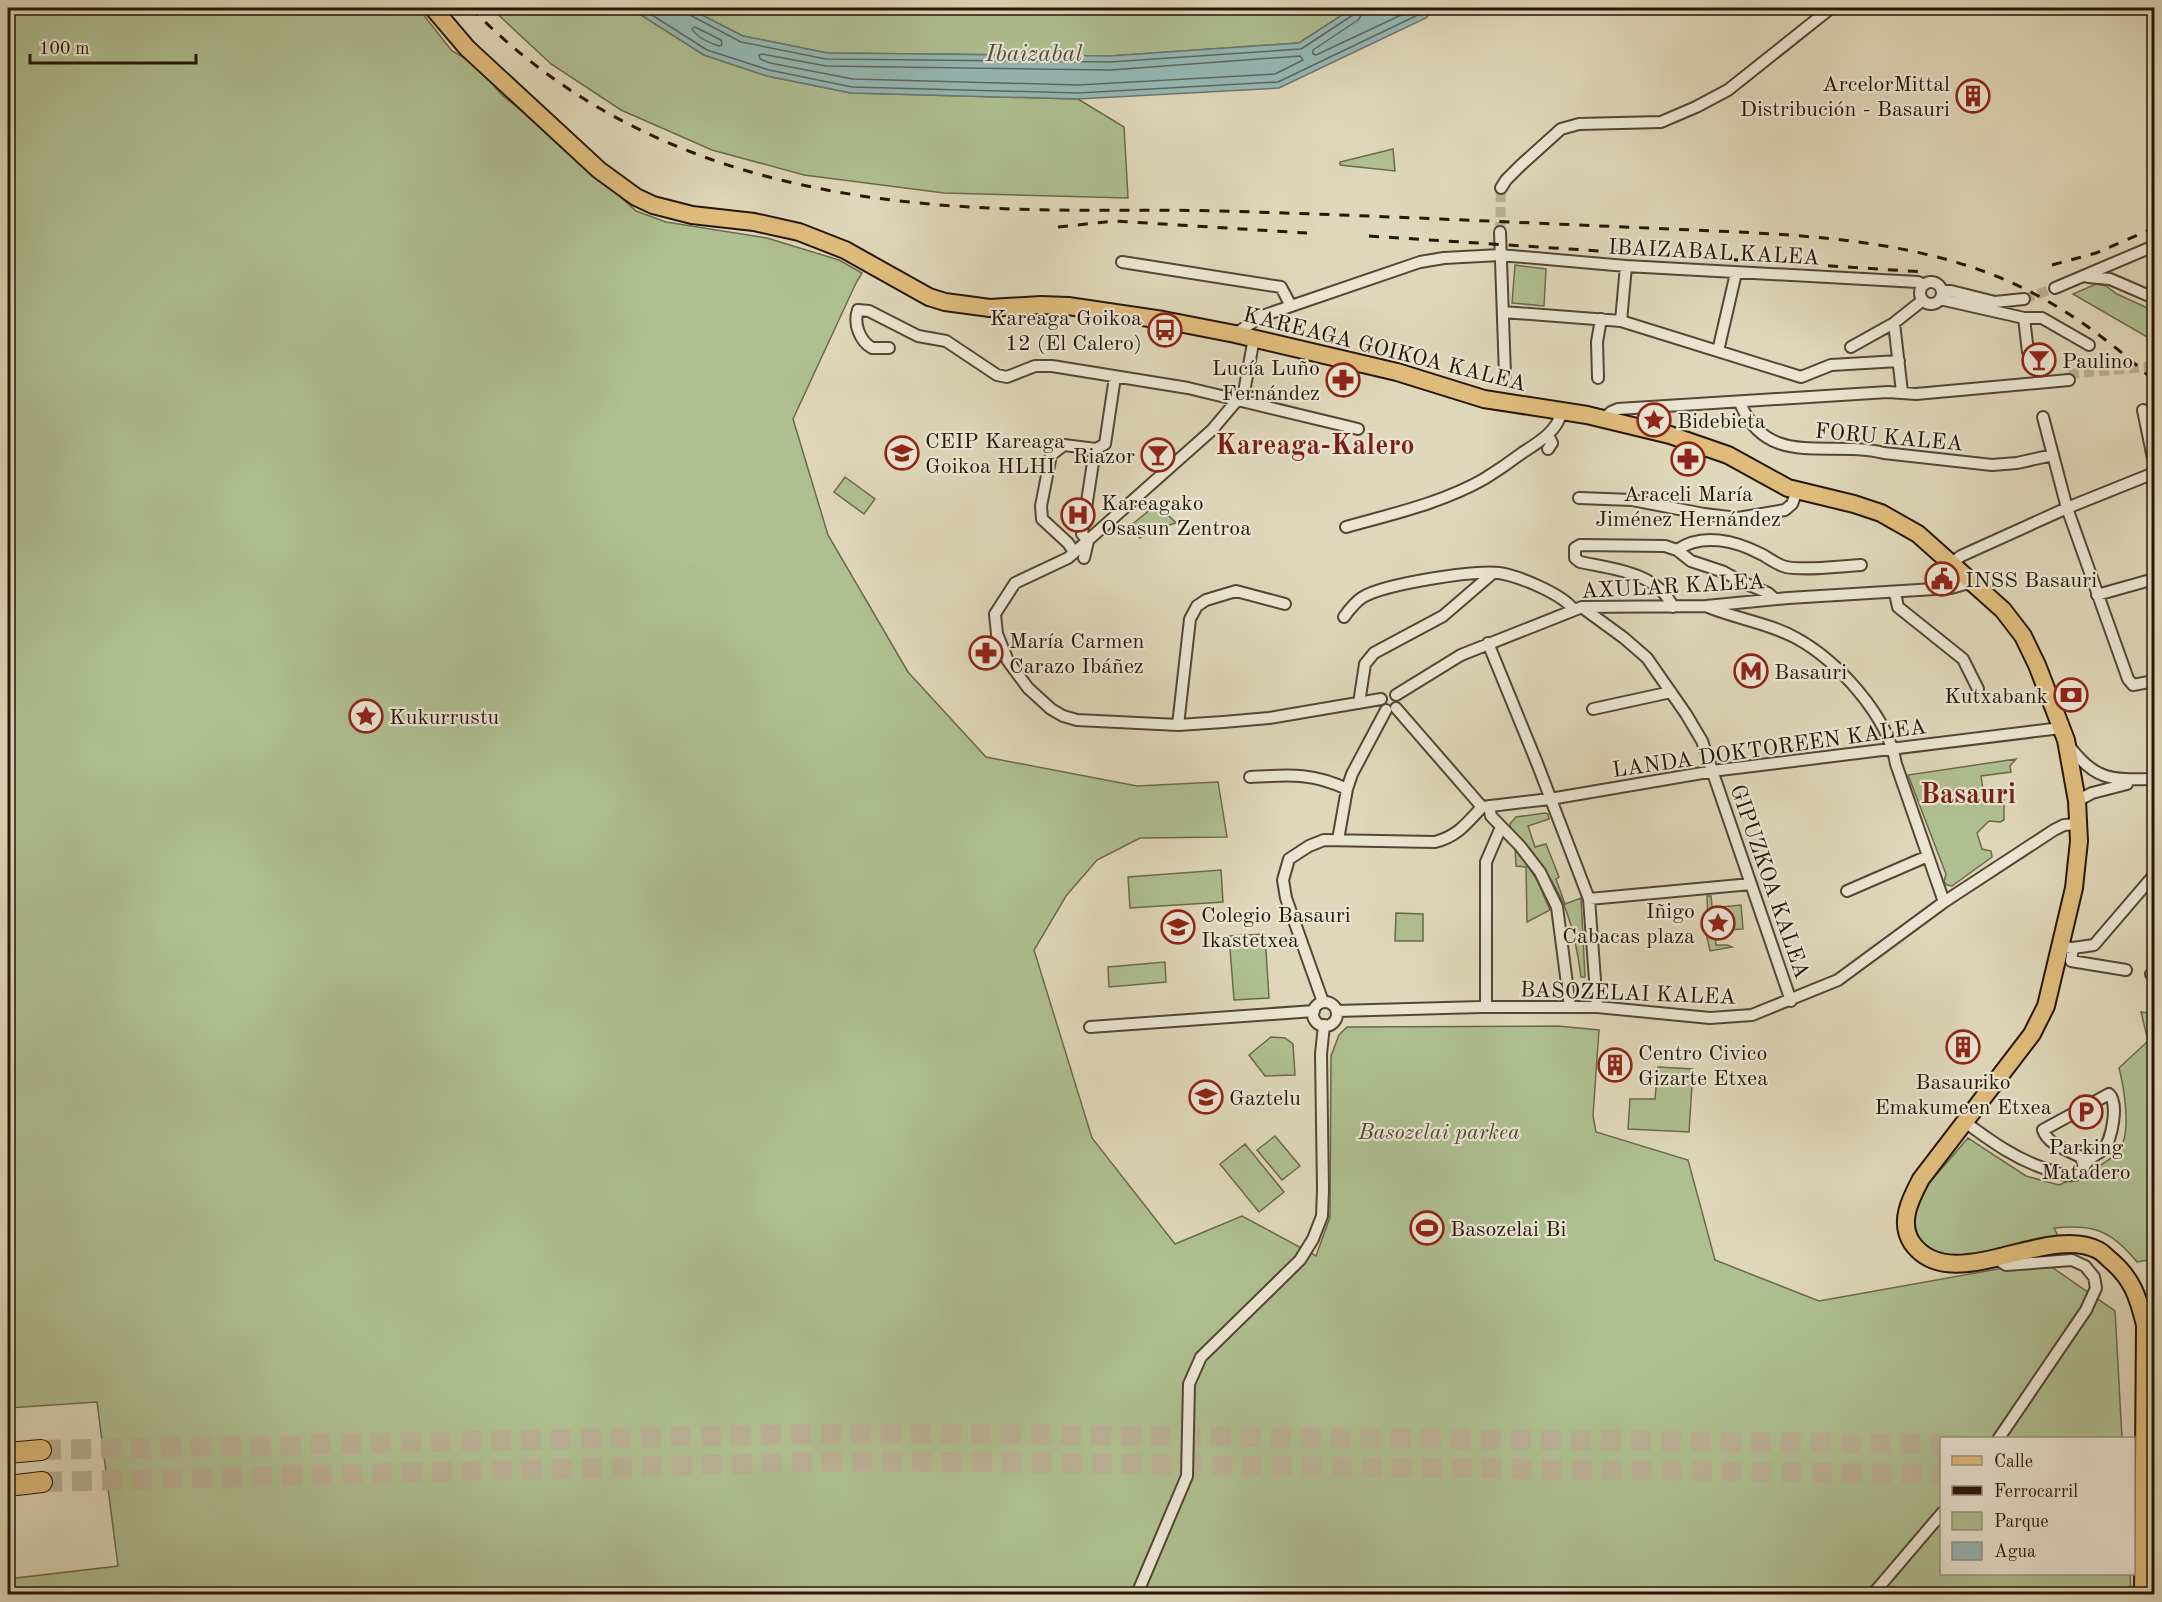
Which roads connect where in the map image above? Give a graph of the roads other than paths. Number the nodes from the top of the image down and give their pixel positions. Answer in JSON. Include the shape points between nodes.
{"nodes":[{"id":1,"x":433,"y":8,"type":"edge"},
{"id":2,"x":1831,"y":8,"type":"edge"},
{"id":3,"x":1501,"y":188,"type":"tunnel mouth"},
{"id":4,"x":1500,"y":232,"type":"tunnel mouth"},
{"id":5,"x":2154,"y":246,"type":"edge"},
{"id":6,"x":1500,"y":255,"type":"junction"},
{"id":7,"x":2128,"y":258,"type":"junction"},
{"id":8,"x":1122,"y":262,"type":"dead end"},
{"id":9,"x":1626,"y":267,"type":"junction"},
{"id":10,"x":1736,"y":273,"type":"junction"},
{"id":11,"x":2082,"y":278,"type":"junction"},
{"id":12,"x":2121,"y":284,"type":"junction"},
{"id":13,"x":1924,"y":285,"type":"junction"},
{"id":14,"x":2055,"y":288,"type":"tunnel mouth"},
{"id":15,"x":1941,"y":295,"type":"junction"},
{"id":16,"x":2154,"y":298,"type":"edge"},
{"id":17,"x":2024,"y":299,"type":"tunnel mouth"},
{"id":18,"x":1923,"y":300,"type":"junction"},
{"id":19,"x":1291,"y":306,"type":"junction"},
{"id":20,"x":1503,"y":312,"type":"junction"},
{"id":21,"x":2025,"y":318,"type":"junction"},
{"id":22,"x":1601,"y":320,"type":"junction"},
{"id":23,"x":1621,"y":321,"type":"junction"},
{"id":24,"x":1894,"y":323,"type":"junction"},
{"id":25,"x":1235,"y":334,"type":"junction"},
{"id":26,"x":1254,"y":338,"type":"junction"},
{"id":27,"x":2089,"y":345,"type":"dead end"},
{"id":28,"x":1851,"y":347,"type":"dead end"},
{"id":29,"x":889,"y":348,"type":"dead end"},
{"id":30,"x":1718,"y":351,"type":"junction"},
{"id":31,"x":2028,"y":352,"type":"dead end"},
{"id":32,"x":1899,"y":362,"type":"junction"},
{"id":33,"x":1505,"y":375,"type":"dead end"},
{"id":34,"x":1114,"y":377,"type":"junction"},
{"id":35,"x":1598,"y":378,"type":"dead end"},
{"id":36,"x":2069,"y":380,"type":"tunnel mouth"},
{"id":37,"x":1902,"y":392,"type":"junction"},
{"id":38,"x":1236,"y":401,"type":"junction"},
{"id":39,"x":1740,"y":403,"type":"junction"},
{"id":40,"x":2143,"y":410,"type":"dead end"},
{"id":41,"x":1562,"y":411,"type":"junction"},
{"id":42,"x":2043,"y":417,"type":"dead end"},
{"id":43,"x":1604,"y":419,"type":"junction"},
{"id":44,"x":1358,"y":429,"type":"dead end"},
{"id":45,"x":1548,"y":435,"type":"junction"},
{"id":46,"x":1548,"y":449,"type":"dead end"},
{"id":47,"x":2054,"y":455,"type":"junction"},
{"id":48,"x":1094,"y":456,"type":"dead end"},
{"id":49,"x":2154,"y":463,"type":"edge"},
{"id":50,"x":2154,"y":473,"type":"edge"},
{"id":51,"x":1797,"y":491,"type":"junction"},
{"id":52,"x":1579,"y":498,"type":"dead end"},
{"id":53,"x":2067,"y":508,"type":"junction"},
{"id":54,"x":1346,"y":527,"type":"dead end"},
{"id":55,"x":1088,"y":541,"type":"junction"},
{"id":56,"x":1677,"y":550,"type":"junction"},
{"id":57,"x":1079,"y":555,"type":"junction"},
{"id":58,"x":1952,"y":563,"type":"junction"},
{"id":59,"x":1861,"y":565,"type":"dead end"},
{"id":60,"x":1492,"y":573,"type":"junction"},
{"id":61,"x":2154,"y":579,"type":"edge"},
{"id":62,"x":1972,"y":582,"type":"junction"},
{"id":63,"x":1895,"y":592,"type":"junction"},
{"id":64,"x":2097,"y":596,"type":"junction"},
{"id":65,"x":1775,"y":600,"type":"junction"},
{"id":66,"x":1285,"y":604,"type":"dead end"},
{"id":67,"x":1706,"y":606,"type":"junction"},
{"id":68,"x":1673,"y":607,"type":"junction"},
{"id":69,"x":1578,"y":608,"type":"junction"},
{"id":70,"x":1344,"y":617,"type":"dead end"},
{"id":71,"x":1488,"y":643,"type":"junction"},
{"id":72,"x":2154,"y":681,"type":"edge"},
{"id":73,"x":1978,"y":689,"type":"dead end"},
{"id":74,"x":1671,"y":692,"type":"junction"},
{"id":75,"x":1396,"y":695,"type":"junction"},
{"id":76,"x":1381,"y":699,"type":"junction"},
{"id":77,"x":1359,"y":703,"type":"junction"},
{"id":78,"x":1391,"y":709,"type":"junction"},
{"id":79,"x":1593,"y":709,"type":"dead end"},
{"id":80,"x":1178,"y":725,"type":"junction"},
{"id":81,"x":2064,"y":734,"type":"junction"},
{"id":82,"x":1893,"y":747,"type":"junction"},
{"id":83,"x":2087,"y":767,"type":"junction"},
{"id":84,"x":1713,"y":771,"type":"junction"},
{"id":85,"x":1250,"y":777,"type":"dead end"},
{"id":86,"x":2152,"y":778,"type":"edge"},
{"id":87,"x":2073,"y":779,"type":"junction"},
{"id":88,"x":1347,"y":789,"type":"junction"},
{"id":89,"x":1550,"y":800,"type":"junction"},
{"id":90,"x":2077,"y":801,"type":"junction"},
{"id":91,"x":1486,"y":806,"type":"junction"},
{"id":92,"x":2079,"y":825,"type":"junction"},
{"id":93,"x":1501,"y":827,"type":"junction"},
{"id":94,"x":1338,"y":840,"type":"junction"},
{"id":95,"x":1928,"y":856,"type":"junction"},
{"id":96,"x":2154,"y":875,"type":"edge"},
{"id":97,"x":1751,"y":884,"type":"junction"},
{"id":98,"x":1847,"y":891,"type":"dead end"},
{"id":99,"x":1588,"y":899,"type":"junction"},
{"id":100,"x":1944,"y":902,"type":"junction"},
{"id":101,"x":2068,"y":947,"type":"junction"},
{"id":102,"x":2127,"y":970,"type":"dead end"},
{"id":103,"x":1791,"y":1001,"type":"junction"},
{"id":104,"x":1323,"y":1002,"type":"junction"},
{"id":105,"x":1486,"y":1007,"type":"junction"},
{"id":106,"x":1570,"y":1007,"type":"junction"},
{"id":107,"x":1597,"y":1007,"type":"junction"},
{"id":108,"x":1314,"y":1011,"type":"junction"},
{"id":109,"x":1337,"y":1011,"type":"junction"},
{"id":110,"x":1324,"y":1025,"type":"junction"},
{"id":111,"x":1090,"y":1027,"type":"dead end"},
{"id":112,"x":1965,"y":1122,"type":"junction"},
{"id":113,"x":2084,"y":1168,"type":"junction"},
{"id":114,"x":2000,"y":1256,"type":"junction"},
{"id":115,"x":2000,"y":1437,"type":"edge"},
{"id":116,"x":41,"y":1450,"type":"tunnel mouth"},
{"id":117,"x":8,"y":1453,"type":"edge"},
{"id":118,"x":42,"y":1482,"type":"tunnel mouth"},
{"id":119,"x":8,"y":1486,"type":"edge"},
{"id":120,"x":1940,"y":1514,"type":"edge"},
{"id":121,"x":1137,"y":1594,"type":"edge"},
{"id":122,"x":1873,"y":1594,"type":"edge"},
{"id":123,"x":2143,"y":1594,"type":"edge"}],
"edges":[{"from":1,"to":25,"type":"main road","name":"KAREAGA GOIKOA KALEA","via":[[467,48],[599,170],[652,205],[799,232],[845,250],[929,297],[952,303],[990,308],[1041,305],[1096,309]]},
{"from":2,"to":3,"type":"street","via":[[1728,90],[1696,107],[1662,122],[1570,125],[1561,129]]},
{"from":4,"to":6,"type":"street"},
{"from":5,"to":7,"type":"street"},
{"from":6,"to":9,"type":"street","name":"IBAIZABAL KALEA"},
{"from":6,"to":19,"type":"street","name":"IBAIZABAL KALEA","via":[[1420,262]]},
{"from":6,"to":20,"type":"street"},
{"from":7,"to":11,"type":"street"},
{"from":7,"to":12,"type":"street","via":[[2120,272]]},
{"from":8,"to":19,"type":"street","via":[[1281,287]]},
{"from":9,"to":10,"type":"street","name":"IBAIZABAL KALEA"},
{"from":9,"to":23,"type":"street"},
{"from":10,"to":13,"type":"street","name":"IBAIZABAL KALEA"},
{"from":10,"to":30,"type":"street"},
{"from":11,"to":12,"type":"street","via":[[2095,276]]},
{"from":11,"to":14,"type":"street"},
{"from":12,"to":16,"type":"street"},
{"from":13,"to":15,"type":"street","via":[[1936,283]]},
{"from":13,"to":18,"type":"street","via":[[1920,291]]},
{"from":15,"to":17,"type":"street","via":[[1952,291],[1995,302]]},
{"from":15,"to":18,"type":"street","via":[[1932,304]]},
{"from":15,"to":21,"type":"street"},
{"from":18,"to":24,"type":"street"},
{"from":19,"to":25,"type":"street","name":"IBAIZABAL KALEA","via":[[1262,316]]},
{"from":20,"to":22,"type":"street"},
{"from":20,"to":33,"type":"street"},
{"from":21,"to":27,"type":"street","via":[[2042,318]]},
{"from":21,"to":31,"type":"street"},
{"from":22,"to":23,"type":"street"},
{"from":22,"to":35,"type":"street"},
{"from":23,"to":30,"type":"street"},
{"from":24,"to":28,"type":"street"},
{"from":24,"to":32,"type":"street"},
{"from":25,"to":26,"type":"main road","name":"KAREAGA GOIKOA KALEA"},
{"from":26,"to":38,"type":"street","via":[[1244,392]]},
{"from":26,"to":41,"type":"main road","name":"KAREAGA GOIKOA KALEA","via":[[1406,374],[1484,399]]},
{"from":29,"to":34,"type":"street","via":[[872,348],[863,341],[858,310],[869,311],[918,336],[946,340],[997,375],[1006,377],[1043,366]]},
{"from":30,"to":32,"type":"street","via":[[1801,377],[1831,365]]},
{"from":32,"to":37,"type":"street"},
{"from":34,"to":38,"type":"street","via":[[1188,388]]},
{"from":34,"to":57,"type":"street","via":[[1105,444],[1096,449],[1064,445],[1051,455],[1042,519]]},
{"from":36,"to":37,"type":"street"},
{"from":37,"to":39,"type":"street"},
{"from":38,"to":44,"type":"street"},
{"from":38,"to":55,"type":"street","via":[[1212,430]]},
{"from":39,"to":43,"type":"street","via":[[1618,409]]},
{"from":39,"to":47,"type":"street","name":"FORU KALEA","via":[[1747,420],[1758,432],[1783,446],[1871,449],[1992,465]]},
{"from":40,"to":49,"type":"street"},
{"from":41,"to":43,"type":"main road","name":"KAREAGA GOIKOA KALEA"},
{"from":41,"to":45,"type":"street"},
{"from":42,"to":47,"type":"street"},
{"from":43,"to":51,"type":"main road","name":"KAREAGA GOIKOA KALEA","via":[[1709,447]]},
{"from":45,"to":46,"type":"street","via":[[1552,443]]},
{"from":45,"to":54,"type":"street","via":[[1484,479],[1457,492]]},
{"from":47,"to":53,"type":"street"},
{"from":48,"to":55,"type":"street","via":[[1082,534]]},
{"from":50,"to":53,"type":"street"},
{"from":51,"to":52,"type":"street","via":[[1785,510],[1738,518],[1632,500]]},
{"from":51,"to":58,"type":"main road","name":"KAREAGA GOIKOA KALEA","via":[[1881,513],[1918,534]]},
{"from":53,"to":58,"type":"street"},
{"from":53,"to":64,"type":"street"},
{"from":55,"to":57,"type":"street"},
{"from":56,"to":59,"type":"street","via":[[1696,541],[1734,542],[1782,566]]},
{"from":56,"to":65,"type":"street","via":[[1691,561],[1768,592]]},
{"from":56,"to":68,"type":"street","via":[[1665,546],[1580,545],[1574,552],[1580,562],[1630,572],[1643,579]]},
{"from":57,"to":80,"type":"street","via":[[1016,584],[1004,600],[995,614],[997,634],[1008,661],[1028,688],[1063,716]]},
{"from":58,"to":62,"type":"main road","name":"KAREAGA GOIKOA KALEA"},
{"from":60,"to":69,"type":"street","name":"GIPUZKOA KALEA","via":[[1518,578]]},
{"from":60,"to":70,"type":"street","name":"GIPUZKOA KALEA","via":[[1394,587],[1364,596]]},
{"from":60,"to":77,"type":"street","via":[[1443,616],[1374,653],[1365,664]]},
{"from":61,"to":64,"type":"street"},
{"from":62,"to":63,"type":"street","name":"AXULAR KALEA","via":[[1951,588]]},
{"from":62,"to":81,"type":"main road","name":"KAREAGA GOIKOA KALEA","via":[[2003,610],[2023,636]]},
{"from":63,"to":65,"type":"street","name":"AXULAR KALEA"},
{"from":63,"to":73,"type":"street","via":[[1898,607],[1963,659]]},
{"from":64,"to":72,"type":"street","via":[[2128,679],[2133,685]]},
{"from":65,"to":67,"type":"street","name":"AXULAR KALEA"},
{"from":66,"to":80,"type":"street","via":[[1236,591],[1197,606],[1190,619]]},
{"from":67,"to":68,"type":"street","name":"AXULAR KALEA"},
{"from":67,"to":82,"type":"street","via":[[1777,630],[1813,650],[1849,680],[1877,717]]},
{"from":68,"to":69,"type":"street","name":"AXULAR KALEA"},
{"from":69,"to":71,"type":"street","name":"AXULAR KALEA"},
{"from":69,"to":74,"type":"street","name":"GIPUZKOA KALEA","via":[[1647,658]]},
{"from":71,"to":75,"type":"street","name":"AXULAR KALEA"},
{"from":71,"to":89,"type":"street"},
{"from":74,"to":79,"type":"street"},
{"from":74,"to":84,"type":"street","name":"GIPUZKOA KALEA","via":[[1702,741]]},
{"from":75,"to":76,"type":"street","via":[[1387,693]]},
{"from":75,"to":78,"type":"street","via":[[1399,700]]},
{"from":76,"to":77,"type":"street"},
{"from":76,"to":78,"type":"street","via":[[1382,707]]},
{"from":77,"to":80,"type":"street","via":[[1269,718]]},
{"from":78,"to":88,"type":"street"},
{"from":78,"to":91,"type":"street"},
{"from":81,"to":82,"type":"street","name":"LANDA DOKTOREEN KALEA"},
{"from":81,"to":83,"type":"street","via":[[2070,748]]},
{"from":81,"to":87,"type":"main road","name":"KAREAGA GOIKOA KALEA"},
{"from":82,"to":84,"type":"street","name":"LANDA DOKTOREEN KALEA"},
{"from":82,"to":95,"type":"street"},
{"from":83,"to":86,"type":"street","via":[[2118,780]]},
{"from":83,"to":87,"type":"street"},
{"from":84,"to":89,"type":"street","name":"LANDA DOKTOREEN KALEA"},
{"from":84,"to":97,"type":"street","name":"GIPUZKOA KALEA"},
{"from":85,"to":88,"type":"street","via":[[1294,775],[1327,779]]},
{"from":86,"to":90,"type":"street","via":[[2092,793]]},
{"from":87,"to":90,"type":"main road","name":"KAREAGA GOIKOA KALEA"},
{"from":88,"to":94,"type":"street"},
{"from":89,"to":91,"type":"street","name":"LANDA DOKTOREEN KALEA"},
{"from":89,"to":99,"type":"street"},
{"from":90,"to":92,"type":"main road","name":"KAREAGA GOIKOA KALEA"},
{"from":91,"to":93,"type":"street"},
{"from":91,"to":94,"type":"street","via":[[1457,834],[1435,842]]},
{"from":92,"to":100,"type":"street","name":"BASOZELAI KALEA","via":[[2054,830]]},
{"from":92,"to":101,"type":"main road","name":"KAREAGA GOIKOA KALEA","via":[[2079,861]]},
{"from":93,"to":105,"type":"street","via":[[1486,862]]},
{"from":93,"to":106,"type":"street","via":[[1540,872],[1557,908]]},
{"from":94,"to":104,"type":"street","via":[[1309,846],[1289,860],[1283,880]]},
{"from":95,"to":98,"type":"street"},
{"from":95,"to":100,"type":"street"},
{"from":96,"to":101,"type":"street","via":[[2094,945]]},
{"from":97,"to":99,"type":"street"},
{"from":97,"to":103,"type":"street","name":"GIPUZKOA KALEA"},
{"from":99,"to":107,"type":"street"},
{"from":100,"to":103,"type":"street","name":"BASOZELAI KALEA","via":[[1838,980]]},
{"from":101,"to":102,"type":"street","via":[[2071,961]]},
{"from":101,"to":112,"type":"main road","name":"KAREAGA GOIKOA KALEA","via":[[2032,1034]]},
{"from":103,"to":107,"type":"street","name":"BASOZELAI KALEA","via":[[1752,1015],[1710,1018]]},
{"from":104,"to":108,"type":"street"},
{"from":104,"to":109,"type":"street"},
{"from":105,"to":106,"type":"street","name":"BASOZELAI KALEA"},
{"from":105,"to":109,"type":"street","name":"BASOZELAI KALEA"},
{"from":106,"to":107,"type":"street","name":"BASOZELAI KALEA"},
{"from":108,"to":110,"type":"street","via":[[1315,1019]]},
{"from":108,"to":111,"type":"street"},
{"from":109,"to":110,"type":"street","via":[[1334,1022]]},
{"from":110,"to":121,"type":"street","via":[[1322,1216],[1300,1260],[1201,1357],[1193,1373],[1189,1384],[1187,1476]]},
{"from":112,"to":113,"type":"street","via":[[2018,1158],[2040,1167],[2071,1176]]},
{"from":112,"to":114,"type":"main road","name":"KAREAGA GOIKOA KALEA","via":[[1912,1194],[1906,1225],[1910,1239],[1929,1259],[1956,1264]]},
{"from":113,"to":113,"type":"street","via":[[2107,1144],[2114,1116],[2113,1098],[2109,1094],[2043,1130],[2057,1145],[2081,1157]]},
{"from":114,"to":115,"type":"street","via":[[2006,1265],[2072,1260],[2085,1266],[2094,1277],[2096,1288],[2086,1310]]},
{"from":114,"to":123,"type":"main road","via":[[2062,1244],[2099,1250],[2122,1270],[2140,1301],[2145,1325]]},
{"from":116,"to":117,"type":"highway"},
{"from":118,"to":119,"type":"highway"},
{"from":120,"to":122,"type":"street"}]}
